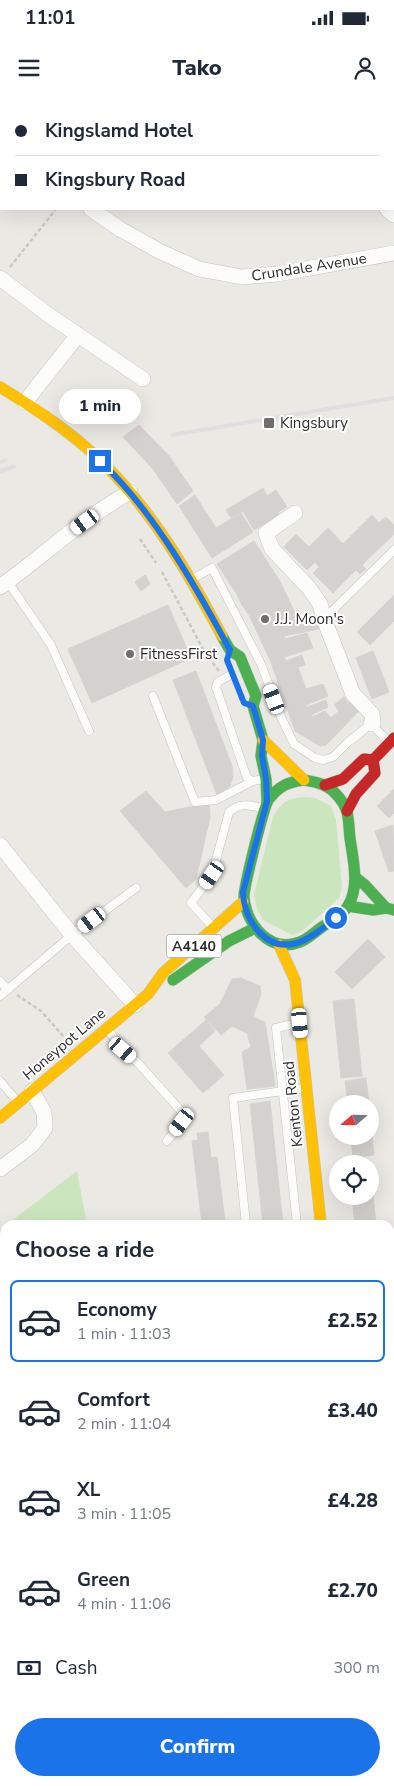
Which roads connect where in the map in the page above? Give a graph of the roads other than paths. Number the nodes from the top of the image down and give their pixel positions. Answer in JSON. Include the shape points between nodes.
{"nodes":[{"id":1,"x":93,"y":210,"type":"edge"},
{"id":2,"x":394,"y":253,"type":"edge"},
{"id":3,"x":0,"y":278,"type":"edge"},
{"id":4,"x":78,"y":335,"type":"junction"},
{"id":5,"x":143,"y":379,"type":"dead end"},
{"id":6,"x":0,"y":387,"type":"edge"},
{"id":7,"x":25,"y":402,"type":"junction"},
{"id":8,"x":130,"y":492,"type":"junction"},
{"id":9,"x":296,"y":514,"type":"dead end"},
{"id":10,"x":394,"y":550,"type":"edge"},
{"id":11,"x":190,"y":580,"type":"junction"},
{"id":12,"x":4,"y":585,"type":"edge"},
{"id":13,"x":324,"y":619,"type":"junction"},
{"id":14,"x":230,"y":650,"type":"junction"},
{"id":15,"x":234,"y":678,"type":"joint"},
{"id":16,"x":153,"y":696,"type":"dead end"},
{"id":17,"x":371,"y":724,"type":"junction"},
{"id":18,"x":89,"y":732,"type":"dead end"},
{"id":19,"x":263,"y":740,"type":"junction"},
{"id":20,"x":392,"y":741,"type":"edge"},
{"id":21,"x":373,"y":760,"type":"junction"},
{"id":22,"x":266,"y":779,"type":"junction"},
{"id":23,"x":304,"y":780,"type":"junction"},
{"id":24,"x":253,"y":781,"type":"junction"},
{"id":25,"x":325,"y":785,"type":"junction"},
{"id":26,"x":266,"y":805,"type":"junction"},
{"id":27,"x":347,"y":811,"type":"junction"},
{"id":28,"x":0,"y":845,"type":"edge"},
{"id":29,"x":355,"y":877,"type":"junction"},
{"id":30,"x":136,"y":888,"type":"dead end"},
{"id":31,"x":243,"y":902,"type":"junction"},
{"id":32,"x":348,"y":906,"type":"junction"},
{"id":33,"x":390,"y":909,"type":"edge"},
{"id":34,"x":255,"y":928,"type":"junction"},
{"id":35,"x":214,"y":929,"type":"junction"},
{"id":36,"x":72,"y":935,"type":"junction"},
{"id":37,"x":307,"y":939,"type":"junction"},
{"id":38,"x":279,"y":945,"type":"junction"},
{"id":39,"x":295,"y":980,"type":"junction"},
{"id":40,"x":0,"y":981,"type":"edge"},
{"id":41,"x":8,"y":990,"type":"junction"},
{"id":42,"x":148,"y":994,"type":"junction"},
{"id":43,"x":0,"y":996,"type":"edge"},
{"id":44,"x":135,"y":1005,"type":"junction"},
{"id":45,"x":300,"y":1023,"type":"junction"},
{"id":46,"x":106,"y":1029,"type":"junction"},
{"id":47,"x":0,"y":1081,"type":"edge"},
{"id":48,"x":306,"y":1088,"type":"junction"},
{"id":49,"x":32,"y":1091,"type":"junction"},
{"id":50,"x":283,"y":1091,"type":"junction"},
{"id":51,"x":18,"y":1102,"type":"junction"},
{"id":52,"x":0,"y":1118,"type":"edge"},
{"id":53,"x":167,"y":1141,"type":"dead end"},
{"id":54,"x":0,"y":1169,"type":"edge"},
{"id":55,"x":245,"y":1220,"type":"edge"},
{"id":56,"x":296,"y":1220,"type":"edge"},
{"id":57,"x":320,"y":1220,"type":"edge"}],
"edges":[{"from":1,"to":2,"type":"street","name":"Crundale Avenue","via":[[159,251],[200,269],[242,277]]},
{"from":3,"to":4,"type":"street"},
{"from":4,"to":5,"type":"street"},
{"from":4,"to":7,"type":"street"},
{"from":6,"to":7,"type":"main road"},
{"from":7,"to":8,"type":"main road","via":[[80,441]]},
{"from":8,"to":11,"type":"main road"},
{"from":8,"to":12,"type":"street","via":[[85,522]]},
{"from":9,"to":13,"type":"street","via":[[266,533],[272,549],[320,604]]},
{"from":10,"to":13,"type":"lane"},
{"from":11,"to":14,"type":"main road"},
{"from":11,"to":17,"type":"lane","via":[[212,568],[261,664],[294,744],[324,760]]},
{"from":12,"to":18,"type":"lane","via":[[51,645]]},
{"from":13,"to":17,"type":"street","via":[[353,694],[372,714]]},
{"from":14,"to":15,"type":"main road","via":[[227,660]]},
{"from":14,"to":19,"type":"main road","via":[[240,656],[256,696],[248,705]]},
{"from":15,"to":24,"type":"lane","via":[[218,682],[216,687],[247,778]]},
{"from":16,"to":24,"type":"lane","via":[[195,802],[216,800]]},
{"from":17,"to":20,"type":"lane"},
{"from":19,"to":22,"type":"main road"},
{"from":19,"to":23,"type":"main road"},
{"from":20,"to":21,"type":"main road"},
{"from":21,"to":25,"type":"main road","via":[[364,759],[344,779]]},
{"from":21,"to":27,"type":"main road","via":[[375,773],[356,794]]},
{"from":22,"to":24,"type":"lane"},
{"from":22,"to":26,"type":"main road"},
{"from":23,"to":25,"type":"main road"},
{"from":23,"to":26,"type":"main road","via":[[281,786]]},
{"from":25,"to":27,"type":"main road","via":[[342,801]]},
{"from":26,"to":31,"type":"main road","via":[[245,878]]},
{"from":26,"to":35,"type":"lane","via":[[242,804],[229,812],[212,875],[191,903]]},
{"from":27,"to":29,"type":"main road"},
{"from":28,"to":36,"type":"street"},
{"from":29,"to":32,"type":"main road"},
{"from":29,"to":33,"type":"main road"},
{"from":30,"to":36,"type":"lane"},
{"from":31,"to":34,"type":"main road"},
{"from":31,"to":35,"type":"main road","name":"Honeypot Lane","number":"A4140"},
{"from":32,"to":33,"type":"main road"},
{"from":32,"to":37,"type":"main road"},
{"from":34,"to":38,"type":"main road"},
{"from":34,"to":42,"type":"main road","name":"Honeypot Lane","number":"A4140","via":[[229,941],[179,977]]},
{"from":35,"to":42,"type":"main road","name":"Honeypot Lane","number":"A4140","via":[[164,974]]},
{"from":36,"to":41,"type":"lane"},
{"from":36,"to":44,"type":"street"},
{"from":37,"to":38,"type":"main road"},
{"from":37,"to":39,"type":"main road","name":"Kenton Road"},
{"from":38,"to":39,"type":"main road","name":"Kenton Road"},
{"from":39,"to":45,"type":"main road","name":"Kenton Road"},
{"from":40,"to":41,"type":"lane"},
{"from":41,"to":43,"type":"lane"},
{"from":42,"to":44,"type":"main road","name":"Honeypot Lane","number":"A4140"},
{"from":44,"to":46,"type":"main road","name":"Honeypot Lane","number":"A4140"},
{"from":45,"to":48,"type":"main road","name":"Kenton Road"},
{"from":45,"to":50,"type":"lane","via":[[276,1028]]},
{"from":46,"to":49,"type":"main road","name":"Honeypot Lane","number":"A4140"},
{"from":46,"to":53,"type":"lane","via":[[181,1111],[182,1122]]},
{"from":47,"to":51,"type":"lane"},
{"from":48,"to":50,"type":"lane"},
{"from":48,"to":57,"type":"main road","name":"Kenton Road"},
{"from":49,"to":51,"type":"main road","name":"Honeypot Lane","number":"A4140"},
{"from":49,"to":54,"type":"street","via":[[44,1112],[45,1128],[32,1145]]},
{"from":50,"to":55,"type":"lane","via":[[233,1098]]},
{"from":50,"to":56,"type":"lane"},
{"from":51,"to":52,"type":"main road","name":"Honeypot Lane","number":"A4140"}]}
